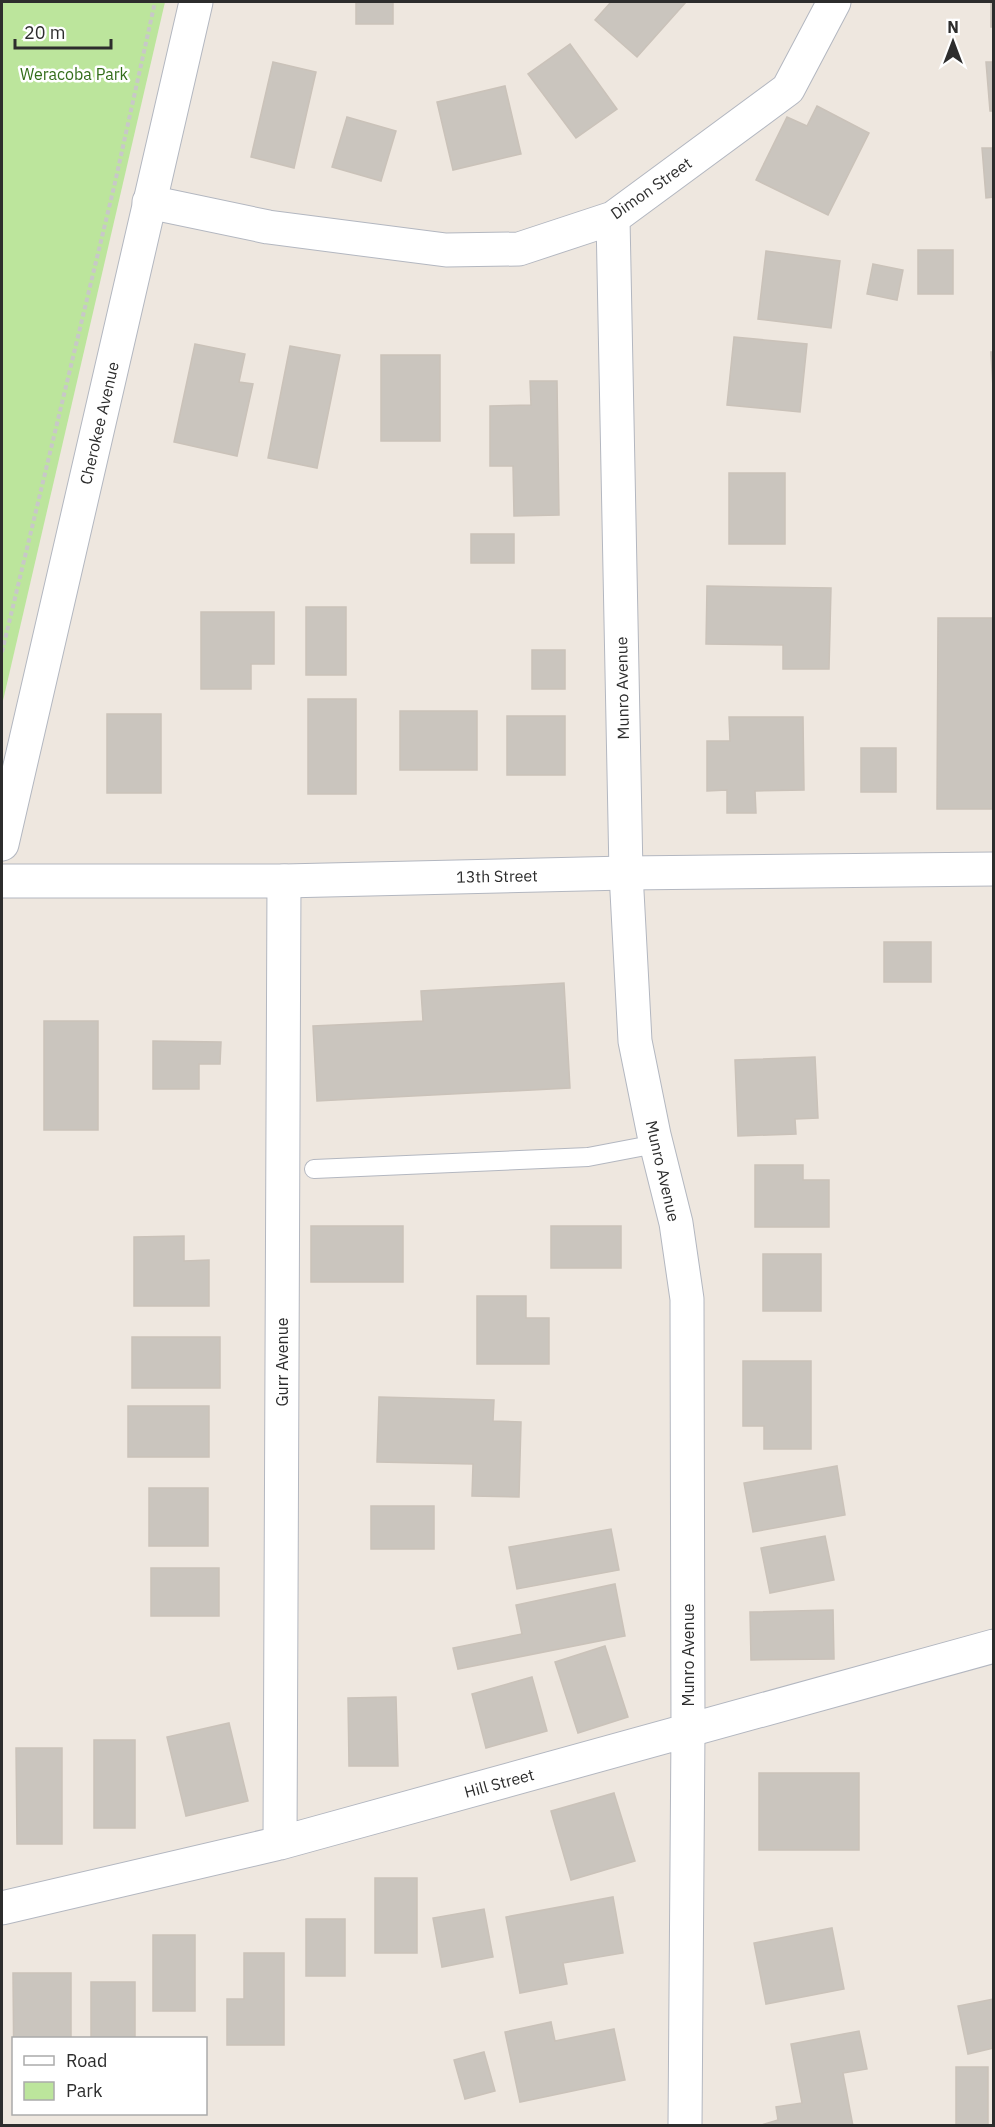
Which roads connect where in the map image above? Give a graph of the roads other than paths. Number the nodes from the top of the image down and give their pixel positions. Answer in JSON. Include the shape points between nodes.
{"nodes":[{"id":1,"x":196,"y":2,"type":"edge"},
{"id":2,"x":834,"y":2,"type":"edge"},
{"id":3,"x":149,"y":202,"type":"junction"},
{"id":4,"x":613,"y":218,"type":"junction"},
{"id":5,"x":2,"y":844,"type":"edge"},
{"id":6,"x":993,"y":869,"type":"edge"},
{"id":7,"x":626,"y":873,"type":"junction"},
{"id":8,"x":2,"y":881,"type":"edge"},
{"id":9,"x":284,"y":881,"type":"junction"},
{"id":10,"x":656,"y":1144,"type":"junction"},
{"id":11,"x":314,"y":1169,"type":"dead end"},
{"id":12,"x":993,"y":1646,"type":"edge"},
{"id":13,"x":688,"y":1731,"type":"junction"},
{"id":14,"x":280,"y":1843,"type":"junction"},
{"id":15,"x":2,"y":1908,"type":"edge"},
{"id":16,"x":685,"y":2126,"type":"edge"}],
"edges":[{"from":1,"to":3,"type":"street","name":"Cherokee Avenue"},
{"from":2,"to":4,"type":"street","name":"Dimon Street","via":[[788,89]]},
{"from":3,"to":4,"type":"street","name":"Dimon Street","via":[[268,227],[446,250],[519,249]]},
{"from":3,"to":5,"type":"street","name":"Cherokee Avenue"},
{"from":4,"to":7,"type":"street","name":"Munro Avenue"},
{"from":6,"to":7,"type":"street","name":"13th Street"},
{"from":7,"to":9,"type":"street","name":"13th Street"},
{"from":7,"to":10,"type":"street","name":"Munro Avenue","via":[[635,1041]]},
{"from":8,"to":9,"type":"street","name":"13th Street"},
{"from":9,"to":14,"type":"street","name":"Gurr Avenue"},
{"from":10,"to":11,"type":"lane","via":[[588,1157]]},
{"from":10,"to":13,"type":"street","name":"Munro Avenue","via":[[676,1222],[687,1299]]},
{"from":12,"to":13,"type":"street","name":"Hill Street"},
{"from":13,"to":14,"type":"street","name":"Hill Street"},
{"from":13,"to":16,"type":"street","name":"Munro Avenue"},
{"from":14,"to":15,"type":"street","name":"Hill Street"}]}
